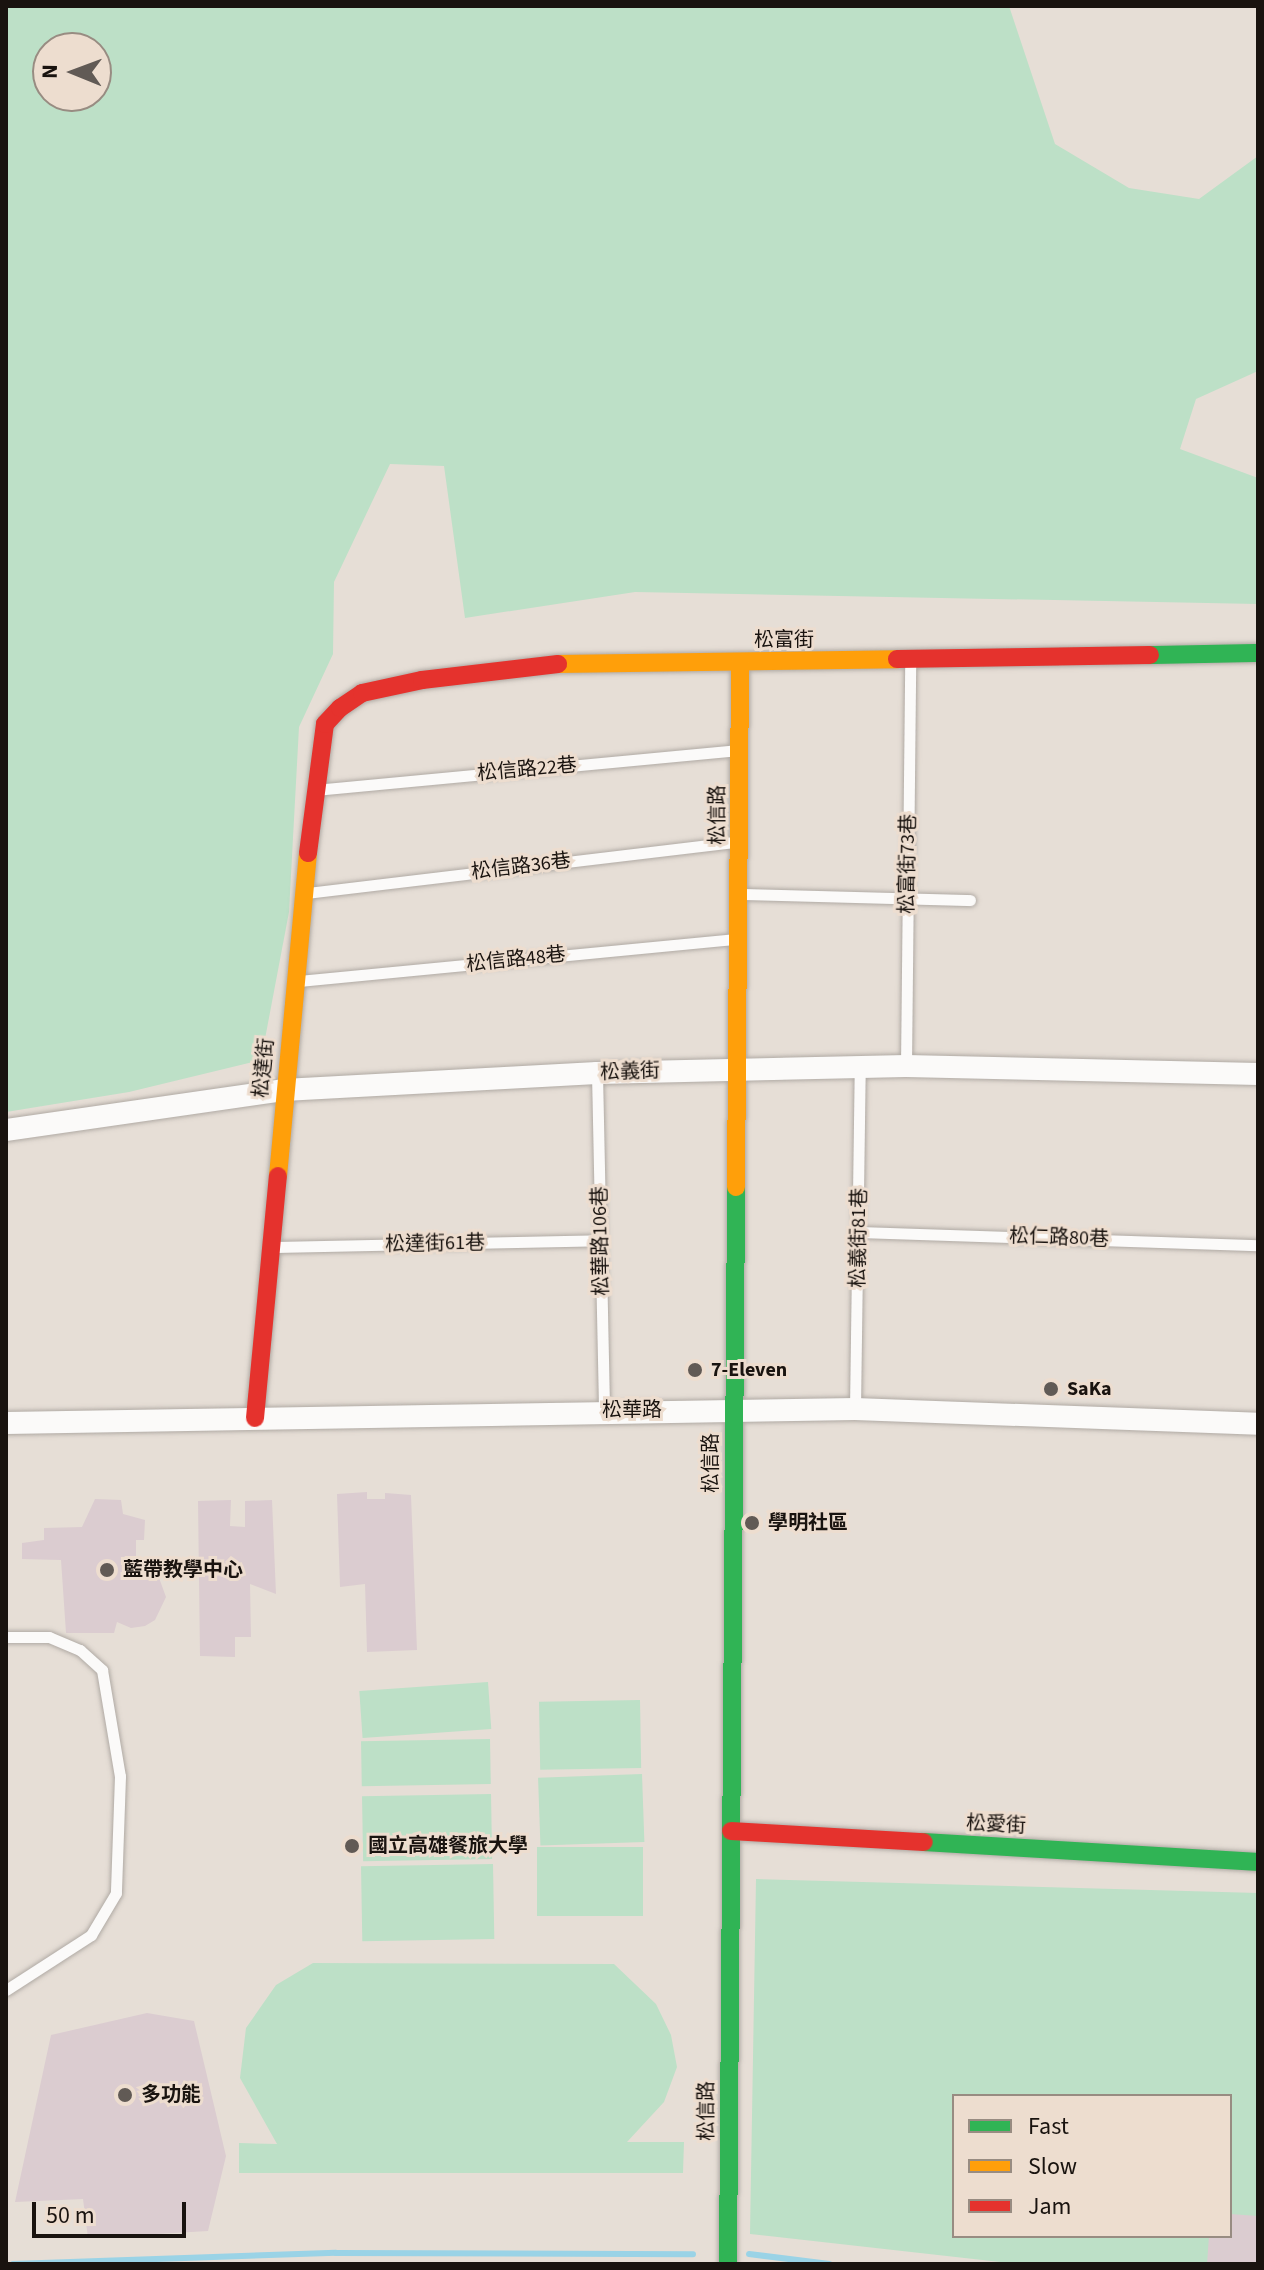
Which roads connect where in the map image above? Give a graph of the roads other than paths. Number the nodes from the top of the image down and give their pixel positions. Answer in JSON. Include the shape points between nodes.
{"nodes":[{"id":1,"x":1258,"y":653,"type":"edge"},
{"id":2,"x":910,"y":661,"type":"junction"},
{"id":3,"x":740,"y":662,"type":"junction"},
{"id":4,"x":325,"y":724,"type":"joint"},
{"id":5,"x":740,"y":749,"type":"junction"},
{"id":6,"x":314,"y":790,"type":"junction"},
{"id":7,"x":740,"y":841,"type":"junction"},
{"id":8,"x":303,"y":893,"type":"junction"},
{"id":9,"x":739,"y":894,"type":"junction"},
{"id":10,"x":908,"y":899,"type":"junction"},
{"id":11,"x":970,"y":900,"type":"dead end"},
{"id":12,"x":737,"y":939,"type":"junction"},
{"id":13,"x":295,"y":982,"type":"junction"},
{"id":14,"x":906,"y":1066,"type":"junction"},
{"id":15,"x":860,"y":1067,"type":"junction"},
{"id":16,"x":735,"y":1068,"type":"junction"},
{"id":17,"x":597,"y":1073,"type":"junction"},
{"id":18,"x":1258,"y":1074,"type":"edge"},
{"id":19,"x":284,"y":1090,"type":"junction"},
{"id":20,"x":6,"y":1130,"type":"edge"},
{"id":21,"x":859,"y":1232,"type":"junction"},
{"id":22,"x":601,"y":1240,"type":"junction"},
{"id":23,"x":1258,"y":1245,"type":"edge"},
{"id":24,"x":270,"y":1247,"type":"junction"},
{"id":25,"x":734,"y":1409,"type":"junction"},
{"id":26,"x":855,"y":1409,"type":"junction"},
{"id":27,"x":604,"y":1410,"type":"junction"},
{"id":28,"x":255,"y":1418,"type":"junction"},
{"id":29,"x":6,"y":1423,"type":"edge"},
{"id":30,"x":1258,"y":1424,"type":"edge"},
{"id":31,"x":6,"y":1637,"type":"edge"},
{"id":32,"x":731,"y":1831,"type":"junction"},
{"id":33,"x":1258,"y":1862,"type":"edge"},
{"id":34,"x":6,"y":1990,"type":"edge"},
{"id":35,"x":728,"y":2264,"type":"edge"}],
"edges":[{"from":1,"to":2,"type":"street","name":"松富街"},
{"from":2,"to":3,"type":"street","name":"松富街"},
{"from":2,"to":10,"type":"lane","name":"松富街73巷"},
{"from":3,"to":4,"type":"street","name":"松富街","via":[[541,664],[422,680],[362,693]]},
{"from":3,"to":5,"type":"street","name":"松信路"},
{"from":4,"to":6,"type":"street","name":"松達街"},
{"from":5,"to":6,"type":"lane","name":"松信路22巷"},
{"from":5,"to":7,"type":"street","name":"松信路"},
{"from":6,"to":8,"type":"street","name":"松達街"},
{"from":7,"to":8,"type":"lane","name":"松信路36巷"},
{"from":7,"to":9,"type":"street","name":"松信路"},
{"from":8,"to":13,"type":"street","name":"松達街"},
{"from":9,"to":10,"type":"lane"},
{"from":9,"to":12,"type":"street","name":"松信路"},
{"from":10,"to":11,"type":"lane"},
{"from":10,"to":14,"type":"lane","name":"松富街73巷"},
{"from":12,"to":13,"type":"lane","name":"松信路48巷"},
{"from":12,"to":16,"type":"street","name":"松信路"},
{"from":13,"to":19,"type":"street","name":"松達街"},
{"from":14,"to":15,"type":"street","name":"松義街"},
{"from":14,"to":18,"type":"street","name":"松義街"},
{"from":15,"to":16,"type":"street","name":"松義街"},
{"from":15,"to":21,"type":"lane","name":"松義街81巷"},
{"from":16,"to":17,"type":"street","name":"松義街"},
{"from":16,"to":25,"type":"street","name":"松信路"},
{"from":17,"to":19,"type":"street","name":"松義街"},
{"from":17,"to":22,"type":"lane","name":"松華路106巷"},
{"from":19,"to":20,"type":"street","name":"松義街"},
{"from":19,"to":24,"type":"street","name":"松達街"},
{"from":21,"to":23,"type":"lane","name":"松仁路80巷"},
{"from":21,"to":26,"type":"lane","name":"松義街81巷"},
{"from":22,"to":24,"type":"lane","name":"松達街61巷"},
{"from":22,"to":27,"type":"lane","name":"松華路106巷"},
{"from":24,"to":28,"type":"street","name":"松達街"},
{"from":25,"to":26,"type":"street","name":"松華路"},
{"from":25,"to":27,"type":"street","name":"松華路"},
{"from":25,"to":32,"type":"street","name":"松信路"},
{"from":26,"to":30,"type":"street","name":"松華路"},
{"from":27,"to":28,"type":"street","name":"松華路"},
{"from":28,"to":29,"type":"street","name":"松華路"},
{"from":31,"to":34,"type":"lane","via":[[49,1637],[80,1650],[102,1670],[120,1776],[116,1893],[91,1935]]},
{"from":32,"to":33,"type":"street","name":"松愛街"},
{"from":32,"to":35,"type":"street","name":"松信路"}]}
